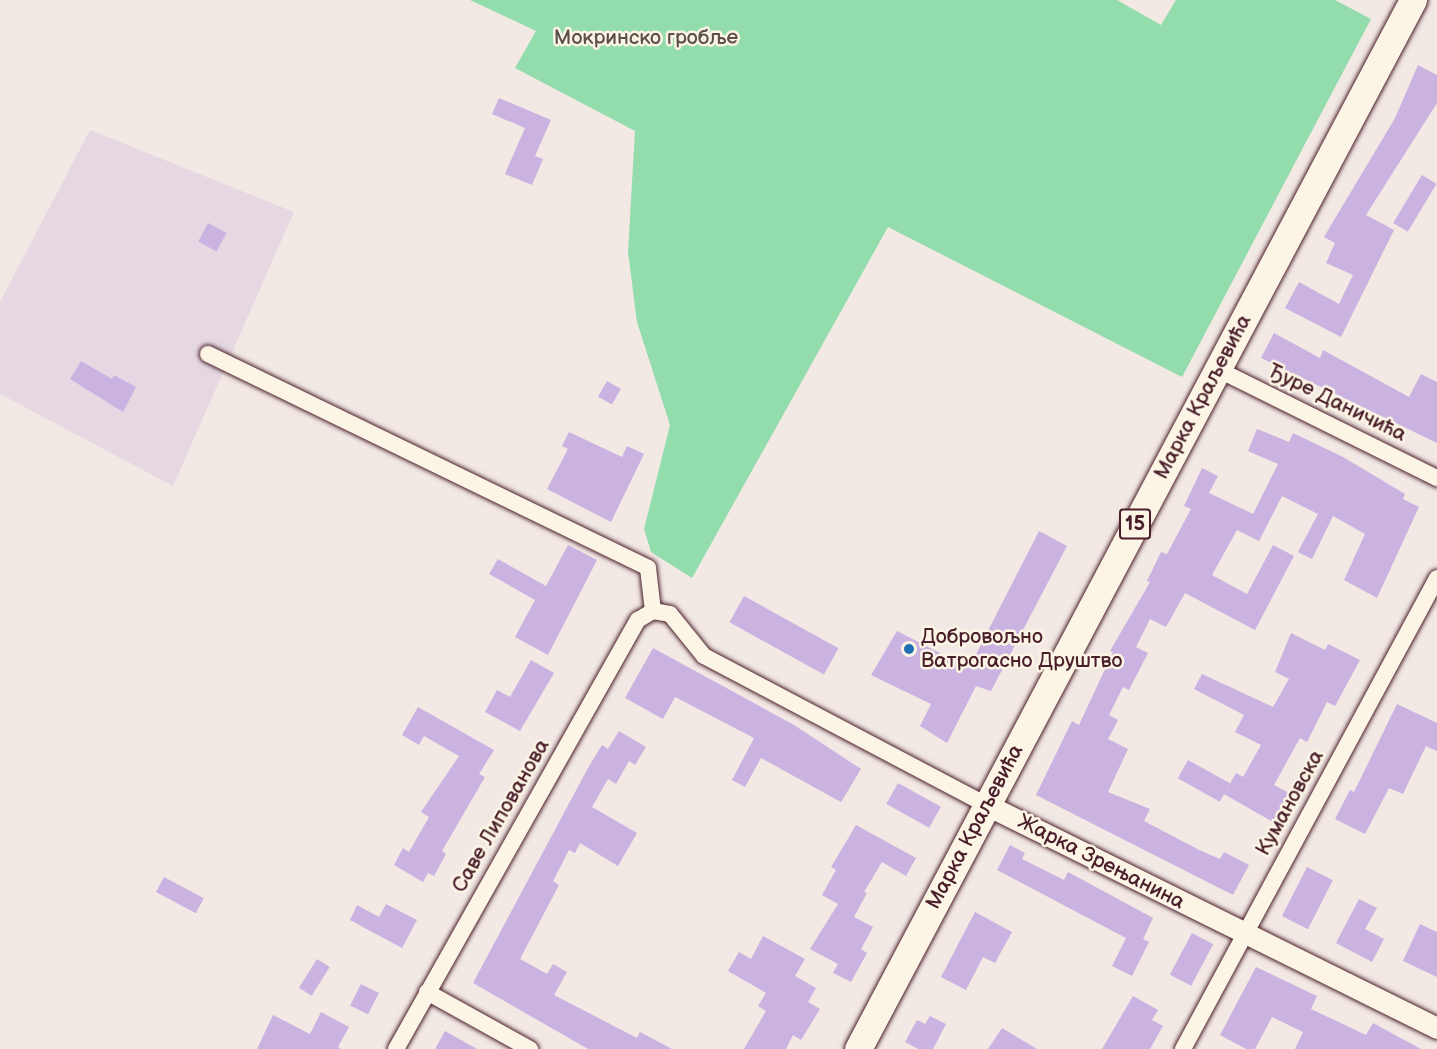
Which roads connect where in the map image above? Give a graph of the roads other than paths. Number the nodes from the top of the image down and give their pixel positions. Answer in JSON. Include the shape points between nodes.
{"nodes":[{"id":1,"x":1413,"y":0,"type":"edge"},
{"id":2,"x":208,"y":354,"type":"dead end"},
{"id":3,"x":1217,"y":369,"type":"junction"},
{"id":4,"x":1437,"y":478,"type":"edge"},
{"id":5,"x":1437,"y":578,"type":"edge"},
{"id":6,"x":652,"y":611,"type":"junction"},
{"id":7,"x":987,"y":805,"type":"junction"},
{"id":8,"x":1244,"y":934,"type":"junction"},
{"id":9,"x":427,"y":992,"type":"junction"},
{"id":10,"x":1437,"y":1028,"type":"edge"},
{"id":11,"x":396,"y":1049,"type":"edge"},
{"id":12,"x":530,"y":1049,"type":"edge"},
{"id":13,"x":858,"y":1049,"type":"edge"},
{"id":14,"x":1183,"y":1049,"type":"edge"}],
"edges":[{"from":1,"to":3,"type":"main road","name":"Марка Краљевића","number":"15"},
{"from":2,"to":6,"type":"street","via":[[648,568]]},
{"from":3,"to":4,"type":"street","name":"Ђуре Даничића"},
{"from":3,"to":7,"type":"main road","name":"Марка Краљевића","number":"15"},
{"from":5,"to":8,"type":"street","name":"Кумановска"},
{"from":6,"to":7,"type":"street","name":"Жарка Зрењанина","via":[[670,614],[704,656]]},
{"from":6,"to":9,"type":"street","name":"Саве Липованова","via":[[638,620]]},
{"from":7,"to":8,"type":"street","name":"Жарка Зрењанина"},
{"from":7,"to":13,"type":"main road","name":"Марка Краљевића","number":"15"},
{"from":8,"to":10,"type":"street","name":"Жарка Зрењанина"},
{"from":8,"to":14,"type":"street","name":"Кумановска"},
{"from":9,"to":11,"type":"street","name":"Саве Липованова"},
{"from":9,"to":12,"type":"street"}]}
